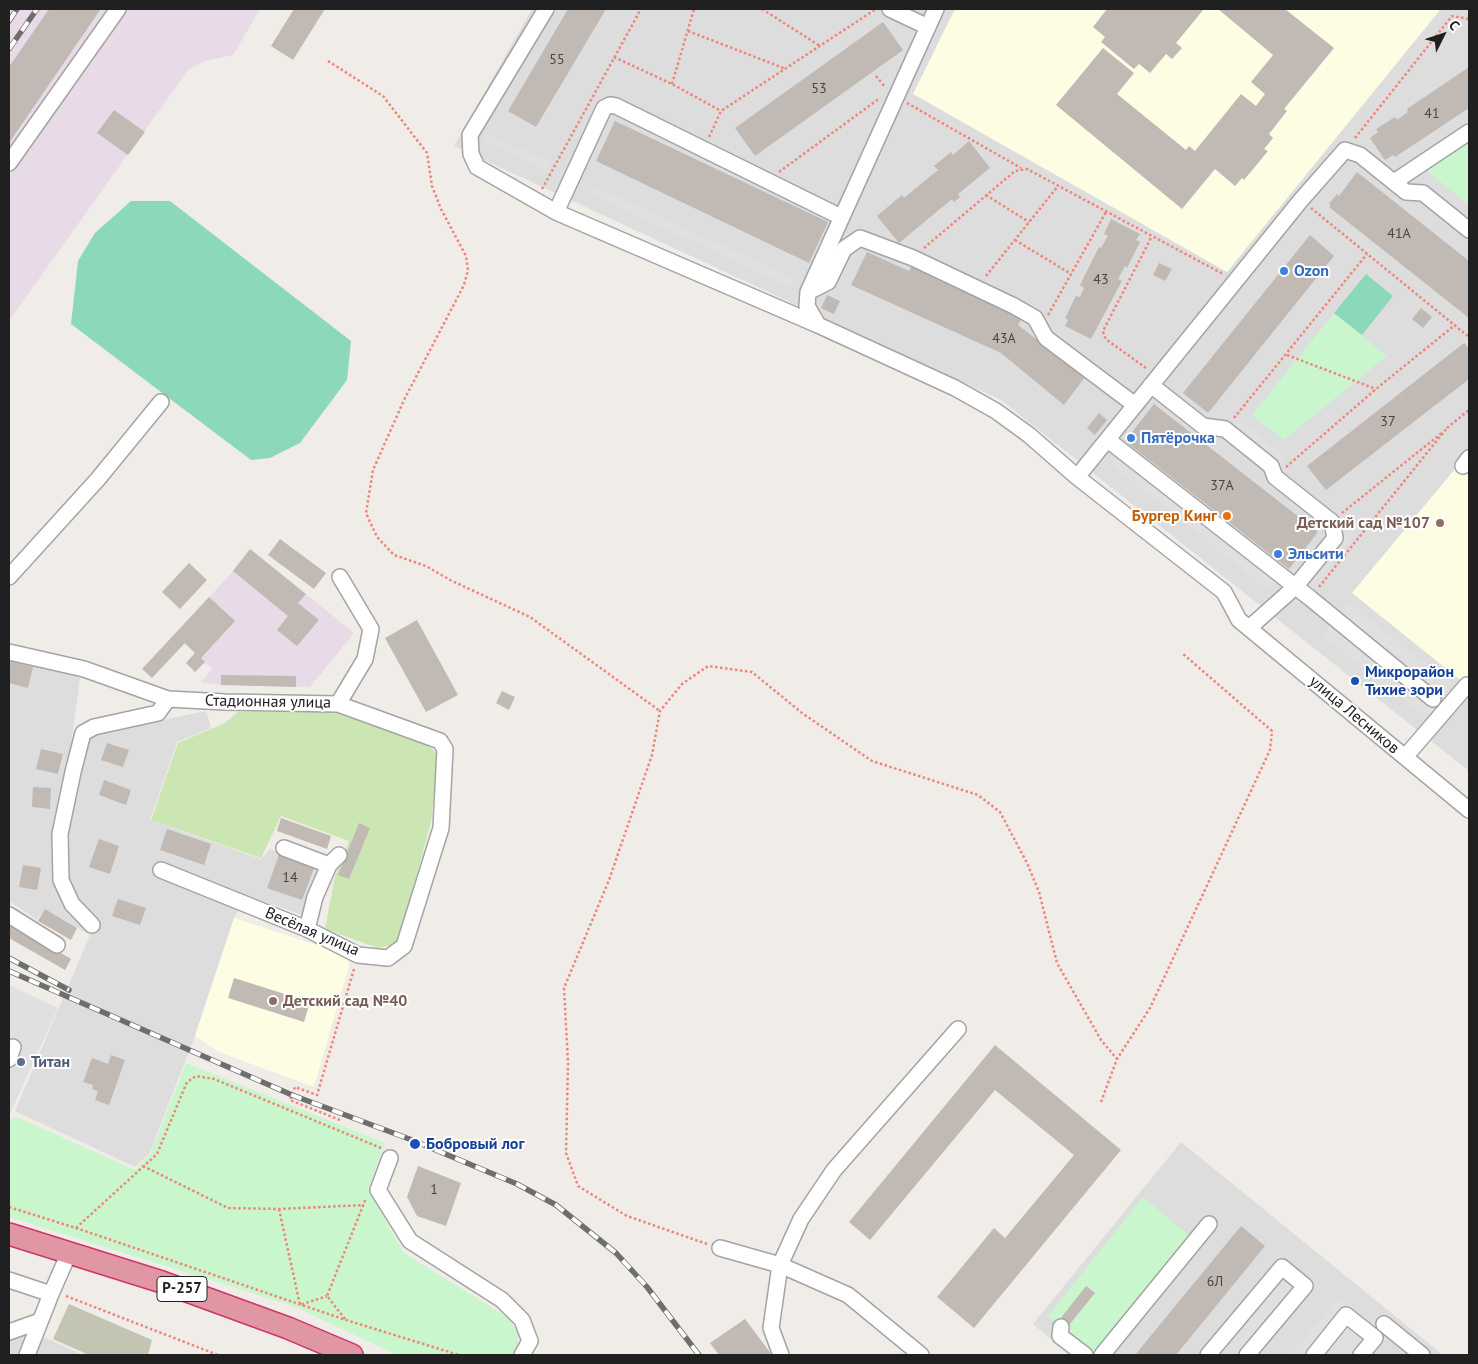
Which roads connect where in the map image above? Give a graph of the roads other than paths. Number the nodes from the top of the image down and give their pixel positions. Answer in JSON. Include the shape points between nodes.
{"nodes":[{"id":1,"x":118,"y":9,"type":"edge"},
{"id":2,"x":546,"y":9,"type":"edge"},
{"id":3,"x":890,"y":9,"type":"edge"},
{"id":4,"x":936,"y":9,"type":"edge"},
{"id":5,"x":928,"y":27,"type":"junction"},
{"id":6,"x":1469,"y":132,"type":"edge"},
{"id":7,"x":9,"y":163,"type":"edge"},
{"id":8,"x":1394,"y":182,"type":"junction"},
{"id":9,"x":556,"y":212,"type":"junction"},
{"id":10,"x":841,"y":217,"type":"junction"},
{"id":11,"x":1469,"y":230,"type":"edge"},
{"id":12,"x":808,"y":292,"type":"junction"},
{"id":13,"x":818,"y":325,"type":"junction"},
{"id":14,"x":1154,"y":381,"type":"junction"},
{"id":15,"x":161,"y":402,"type":"dead end"},
{"id":16,"x":1135,"y":405,"type":"junction"},
{"id":17,"x":1108,"y":440,"type":"junction"},
{"id":18,"x":1077,"y":477,"type":"junction"},
{"id":19,"x":9,"y":577,"type":"edge"},
{"id":20,"x":340,"y":577,"type":"dead end"},
{"id":21,"x":1295,"y":587,"type":"junction"},
{"id":22,"x":1244,"y":624,"type":"junction"},
{"id":23,"x":9,"y":652,"type":"edge"},
{"id":24,"x":1466,"y":685,"type":"dead end"},
{"id":25,"x":168,"y":699,"type":"junction"},
{"id":26,"x":1433,"y":699,"type":"dead end"},
{"id":27,"x":338,"y":704,"type":"junction"},
{"id":28,"x":1405,"y":757,"type":"junction"},
{"id":29,"x":1469,"y":810,"type":"edge"},
{"id":30,"x":441,"y":828,"type":"joint"},
{"id":31,"x":284,"y":848,"type":"dead end"},
{"id":32,"x":161,"y":870,"type":"dead end"},
{"id":33,"x":9,"y":915,"type":"edge"},
{"id":34,"x":92,"y":925,"type":"dead end"},
{"id":35,"x":307,"y":929,"type":"junction"},
{"id":36,"x":57,"y":945,"type":"dead end"},
{"id":37,"x":958,"y":1029,"type":"dead end"},
{"id":38,"x":383,"y":1154,"type":"road end"},
{"id":39,"x":1209,"y":1224,"type":"dead end"},
{"id":40,"x":9,"y":1234,"type":"edge"},
{"id":41,"x":720,"y":1248,"type":"road end"},
{"id":42,"x":69,"y":1253,"type":"junction"},
{"id":43,"x":780,"y":1265,"type":"junction"},
{"id":44,"x":9,"y":1280,"type":"edge"},
{"id":45,"x":52,"y":1293,"type":"junction"},
{"id":46,"x":40,"y":1321,"type":"junction"},
{"id":47,"x":1384,"y":1324,"type":"dead end"},
{"id":48,"x":1061,"y":1327,"type":"dead end"},
{"id":49,"x":9,"y":1332,"type":"edge"},
{"id":50,"x":27,"y":1355,"type":"edge"},
{"id":51,"x":352,"y":1355,"type":"edge"},
{"id":52,"x":522,"y":1355,"type":"edge"},
{"id":53,"x":781,"y":1355,"type":"edge"},
{"id":54,"x":921,"y":1355,"type":"edge"},
{"id":55,"x":1085,"y":1355,"type":"edge"},
{"id":56,"x":1102,"y":1355,"type":"edge"},
{"id":57,"x":1208,"y":1355,"type":"edge"},
{"id":58,"x":1247,"y":1355,"type":"edge"},
{"id":59,"x":1314,"y":1355,"type":"edge"},
{"id":60,"x":1361,"y":1355,"type":"edge"},
{"id":61,"x":1422,"y":1355,"type":"edge"}],
"edges":[{"from":1,"to":7,"type":"street"},
{"from":2,"to":9,"type":"street","via":[[470,135],[470,154],[477,167]]},
{"from":3,"to":5,"type":"street"},
{"from":4,"to":5,"type":"street"},
{"from":5,"to":10,"type":"street","via":[[889,97]]},
{"from":6,"to":8,"type":"street"},
{"from":8,"to":11,"type":"street","via":[[1406,192],[1423,193]]},
{"from":8,"to":14,"type":"street","via":[[1360,156],[1345,150]]},
{"from":9,"to":10,"type":"street","via":[[604,108],[610,105]]},
{"from":9,"to":13,"type":"street"},
{"from":10,"to":12,"type":"street"},
{"from":12,"to":13,"type":"street","via":[[807,306]]},
{"from":12,"to":16,"type":"street","via":[[828,282],[844,250],[860,238],[913,258],[1035,318],[1046,338]]},
{"from":13,"to":18,"type":"street","via":[[955,388],[996,411]]},
{"from":14,"to":16,"type":"street"},
{"from":14,"to":21,"type":"street","via":[[1203,426],[1225,429],[1271,466],[1275,477],[1332,522],[1335,538]]},
{"from":15,"to":19,"type":"street","via":[[98,479]]},
{"from":16,"to":17,"type":"street"},
{"from":17,"to":18,"type":"street"},
{"from":17,"to":21,"type":"street"},
{"from":18,"to":22,"type":"street","via":[[1224,592]]},
{"from":20,"to":27,"type":"street","via":[[371,629],[365,659]]},
{"from":21,"to":22,"type":"street"},
{"from":21,"to":26,"type":"street"},
{"from":22,"to":28,"type":"street","name":"улица Лесников"},
{"from":23,"to":25,"type":"street","name":"Стадионная улица","via":[[84,669]]},
{"from":24,"to":28,"type":"street"},
{"from":25,"to":27,"type":"street","name":"Стадионная улица"},
{"from":25,"to":34,"type":"street","via":[[158,713],[94,727],[83,733],[60,834],[61,880],[72,904]]},
{"from":27,"to":30,"type":"street","name":"Стадионная улица","via":[[440,742],[445,749]]},
{"from":28,"to":29,"type":"street","name":"улица Лесников"},
{"from":30,"to":35,"type":"street","name":"Весёлая улица","via":[[404,946],[388,958],[358,955]]},
{"from":31,"to":35,"type":"street","via":[[334,860],[315,897]]},
{"from":32,"to":35,"type":"street","name":"Весёлая улица"},
{"from":33,"to":36,"type":"street"},
{"from":37,"to":43,"type":"street","via":[[834,1170],[801,1219]]},
{"from":38,"to":52,"type":"street","via":[[378,1190],[410,1241],[502,1300],[522,1320],[530,1341]]},
{"from":39,"to":56,"type":"street"},
{"from":40,"to":42,"type":"highway","number":"Р-257"},
{"from":41,"to":43,"type":"street"},
{"from":42,"to":45,"type":"street"},
{"from":42,"to":51,"type":"highway","number":"Р-257","via":[[162,1282]]},
{"from":43,"to":53,"type":"street","via":[[771,1328]]},
{"from":43,"to":54,"type":"street","via":[[848,1295]]},
{"from":44,"to":45,"type":"street"},
{"from":45,"to":46,"type":"street"},
{"from":46,"to":49,"type":"street"},
{"from":46,"to":50,"type":"street"},
{"from":47,"to":61,"type":"street"},
{"from":48,"to":55,"type":"street","via":[[1060,1336]]},
{"from":57,"to":58,"type":"street","via":[[1282,1267],[1305,1286]]},
{"from":59,"to":60,"type":"street","via":[[1346,1315],[1375,1338]]}]}
